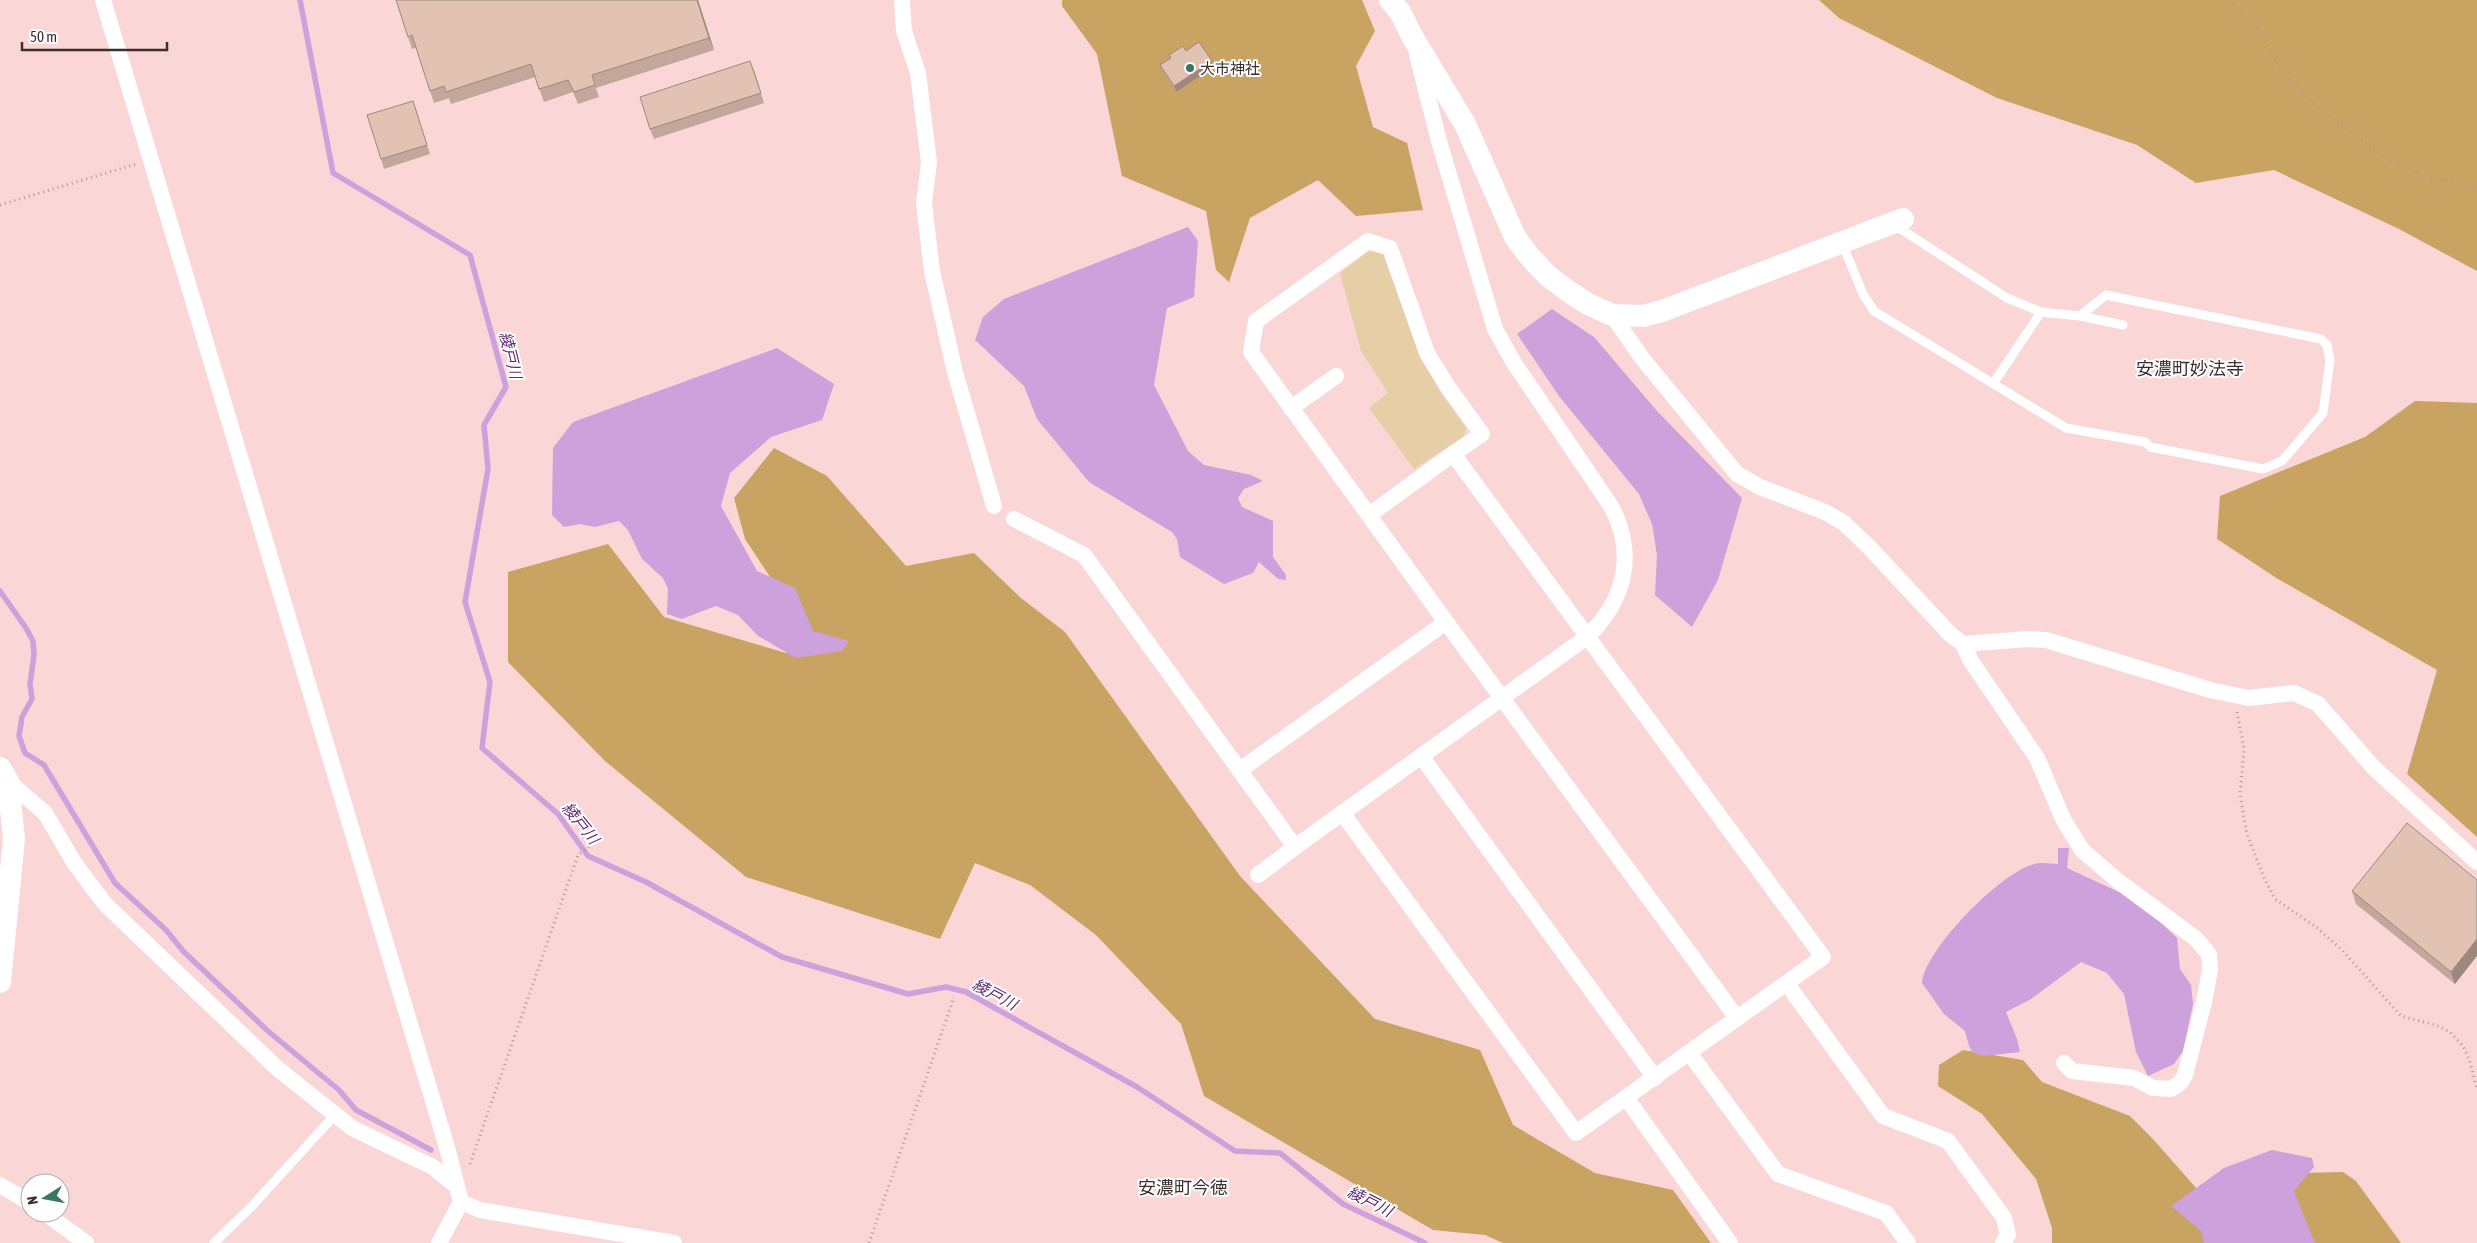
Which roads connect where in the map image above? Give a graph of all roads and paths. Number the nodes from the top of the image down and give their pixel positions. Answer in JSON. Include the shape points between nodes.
{"nodes":[{"id":1,"x":104,"y":0,"type":"edge"},
{"id":2,"x":902,"y":0,"type":"edge"},
{"id":3,"x":1390,"y":0,"type":"edge"},
{"id":4,"x":2229,"y":0,"type":"edge"},
{"id":5,"x":1413,"y":38,"type":"junction"},
{"id":6,"x":151,"y":159,"type":"junction"},
{"id":7,"x":2477,"y":187,"type":"edge"},
{"id":8,"x":0,"y":205,"type":"edge"},
{"id":9,"x":1898,"y":221,"type":"joint"},
{"id":10,"x":1842,"y":243,"type":"junction"},
{"id":11,"x":2041,"y":312,"type":"junction"},
{"id":12,"x":1612,"y":315,"type":"junction"},
{"id":13,"x":2080,"y":316,"type":"junction"},
{"id":14,"x":2123,"y":325,"type":"dead end"},
{"id":15,"x":1336,"y":376,"type":"dead end"},
{"id":16,"x":1993,"y":384,"type":"junction"},
{"id":17,"x":1291,"y":408,"type":"junction"},
{"id":18,"x":1454,"y":454,"type":"junction"},
{"id":19,"x":994,"y":506,"type":"dead end"},
{"id":20,"x":1369,"y":515,"type":"junction"},
{"id":21,"x":1014,"y":520,"type":"dead end"},
{"id":22,"x":1446,"y":622,"type":"junction"},
{"id":23,"x":1588,"y":636,"type":"junction"},
{"id":24,"x":1963,"y":644,"type":"junction"},
{"id":25,"x":2233,"y":694,"type":"junction"},
{"id":26,"x":1502,"y":697,"type":"junction"},
{"id":27,"x":1421,"y":756,"type":"junction"},
{"id":28,"x":1240,"y":770,"type":"junction"},
{"id":29,"x":5,"y":785,"type":"edge"},
{"id":30,"x":1343,"y":814,"type":"junction"},
{"id":31,"x":590,"y":846,"type":"dead end"},
{"id":32,"x":1296,"y":847,"type":"junction"},
{"id":33,"x":2477,"y":862,"type":"edge"},
{"id":34,"x":1258,"y":875,"type":"dead end"},
{"id":35,"x":0,"y":982,"type":"edge"},
{"id":36,"x":1786,"y":984,"type":"junction"},
{"id":37,"x":954,"y":997,"type":"dead end"},
{"id":38,"x":1737,"y":1018,"type":"junction"},
{"id":39,"x":1690,"y":1054,"type":"junction"},
{"id":40,"x":2064,"y":1063,"type":"dead end"},
{"id":41,"x":1655,"y":1078,"type":"junction"},
{"id":42,"x":2477,"y":1089,"type":"edge"},
{"id":43,"x":1627,"y":1099,"type":"junction"},
{"id":44,"x":334,"y":1116,"type":"junction"},
{"id":45,"x":455,"y":1184,"type":"junction"},
{"id":46,"x":0,"y":1185,"type":"edge"},
{"id":47,"x":20,"y":1197,"type":"edge"},
{"id":48,"x":461,"y":1202,"type":"junction"},
{"id":49,"x":58,"y":1223,"type":"edge"},
{"id":50,"x":86,"y":1243,"type":"edge"},
{"id":51,"x":214,"y":1243,"type":"edge"},
{"id":52,"x":439,"y":1243,"type":"edge"},
{"id":53,"x":674,"y":1243,"type":"edge"},
{"id":54,"x":868,"y":1243,"type":"edge"},
{"id":55,"x":1730,"y":1243,"type":"edge"},
{"id":56,"x":1908,"y":1243,"type":"edge"},
{"id":57,"x":2003,"y":1243,"type":"edge"}],
"edges":[{"from":1,"to":6,"type":"street"},
{"from":2,"to":19,"type":"street","via":[[904,31],[918,73],[929,162],[924,203],[932,271],[956,372]]},
{"from":3,"to":5,"type":"street"},
{"from":4,"to":7,"type":"path","via":[[2262,34],[2283,73],[2332,118],[2386,158],[2422,176]]},
{"from":5,"to":12,"type":"street","via":[[1465,124],[1515,237],[1548,276],[1588,304]]},
{"from":5,"to":23,"type":"street","via":[[1439,140],[1495,329],[1514,363],[1619,520],[1625,547],[1623,579],[1608,615]]},
{"from":6,"to":8,"type":"path"},
{"from":6,"to":45,"type":"street","via":[[425,1072]]},
{"from":9,"to":10,"type":"street"},
{"from":9,"to":11,"type":"lane","via":[[2007,298]]},
{"from":10,"to":12,"type":"street","via":[[1662,311],[1643,316]]},
{"from":10,"to":16,"type":"lane","via":[[1863,294],[1874,311]]},
{"from":11,"to":13,"type":"lane"},
{"from":11,"to":16,"type":"lane"},
{"from":12,"to":24,"type":"street","via":[[1642,358],[1737,474],[1760,488],[1825,512],[1844,523]]},
{"from":13,"to":14,"type":"lane"},
{"from":13,"to":16,"type":"lane","via":[[2106,295],[2321,339],[2327,345],[2330,360],[2323,413],[2282,462],[2263,469],[2150,447],[2145,442],[2076,431],[2055,422]]},
{"from":15,"to":17,"type":"street"},
{"from":17,"to":18,"type":"street","via":[[1251,352],[1256,322],[1368,241],[1390,248],[1427,353],[1482,434]]},
{"from":17,"to":20,"type":"street"},
{"from":18,"to":20,"type":"street"},
{"from":18,"to":23,"type":"street"},
{"from":20,"to":22,"type":"street"},
{"from":21,"to":28,"type":"street","via":[[1084,555]]},
{"from":22,"to":26,"type":"street"},
{"from":22,"to":28,"type":"street"},
{"from":23,"to":26,"type":"street"},
{"from":23,"to":36,"type":"street","via":[[1822,957]]},
{"from":24,"to":25,"type":"street","via":[[2046,640],[2210,690]]},
{"from":24,"to":40,"type":"street","via":[[1971,661],[2037,758],[2064,821],[2082,850],[2195,938],[2209,954],[2210,970],[2204,1002],[2185,1075],[2180,1083],[2171,1089],[2152,1088],[2134,1078],[2072,1071]]},
{"from":25,"to":33,"type":"street","via":[[2249,698],[2294,693],[2318,704],[2374,768]]},
{"from":25,"to":42,"type":"path","via":[[2244,749],[2240,795],[2247,834],[2275,898],[2323,933],[2401,1016],[2450,1032],[2463,1046]]},
{"from":26,"to":27,"type":"street"},
{"from":26,"to":38,"type":"street"},
{"from":27,"to":30,"type":"street"},
{"from":27,"to":41,"type":"street"},
{"from":28,"to":32,"type":"street"},
{"from":29,"to":35,"type":"street","via":[[14,838]]},
{"from":29,"to":44,"type":"street","via":[[45,813],[75,864],[105,904],[278,1069]]},
{"from":30,"to":32,"type":"street"},
{"from":30,"to":43,"type":"street","via":[[1576,1133]]},
{"from":31,"to":45,"type":"path","via":[[578,855],[468,1171]]},
{"from":32,"to":34,"type":"street"},
{"from":36,"to":38,"type":"street"},
{"from":36,"to":57,"type":"street","via":[[1883,1116],[1948,1141],[2004,1218],[2008,1235]]},
{"from":37,"to":54,"type":"path"},
{"from":38,"to":39,"type":"street"},
{"from":39,"to":41,"type":"street"},
{"from":39,"to":56,"type":"street","via":[[1778,1174],[1886,1213]]},
{"from":41,"to":43,"type":"street"},
{"from":43,"to":55,"type":"street"},
{"from":44,"to":45,"type":"street","via":[[432,1167]]},
{"from":44,"to":51,"type":"lane"},
{"from":45,"to":48,"type":"street"},
{"from":46,"to":47,"type":"street"},
{"from":48,"to":52,"type":"street"},
{"from":48,"to":53,"type":"street","via":[[480,1210]]},
{"from":49,"to":50,"type":"street"}]}
